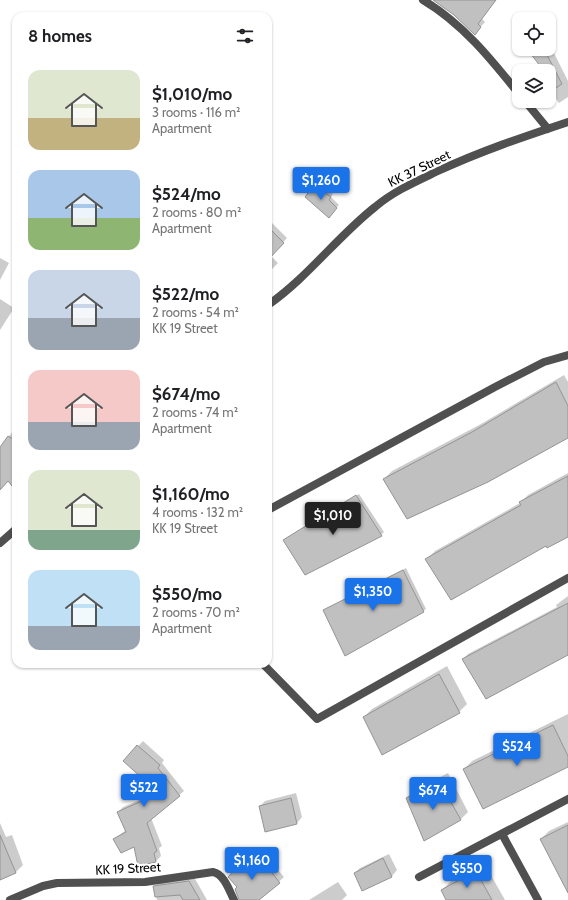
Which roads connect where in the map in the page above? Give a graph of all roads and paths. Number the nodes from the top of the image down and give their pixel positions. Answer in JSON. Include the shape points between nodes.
{"nodes":[{"id":1,"x":423,"y":0,"type":"edge"},
{"id":2,"x":512,"y":85,"type":"edge"},
{"id":3,"x":531,"y":108,"type":"edge"},
{"id":4,"x":568,"y":122,"type":"edge"},
{"id":5,"x":548,"y":129,"type":"junction"},
{"id":6,"x":272,"y":302,"type":"edge"},
{"id":7,"x":568,"y":355,"type":"edge"},
{"id":8,"x":272,"y":508,"type":"edge"},
{"id":9,"x":12,"y":532,"type":"edge"},
{"id":10,"x":0,"y":543,"type":"edge"},
{"id":11,"x":568,"y":578,"type":"edge"},
{"id":12,"x":267,"y":668,"type":"edge"},
{"id":13,"x":568,"y":799,"type":"edge"},
{"id":14,"x":502,"y":834,"type":"junction"},
{"id":15,"x":419,"y":878,"type":"dead end"},
{"id":16,"x":10,"y":900,"type":"edge"},
{"id":17,"x":234,"y":900,"type":"edge"},
{"id":18,"x":538,"y":900,"type":"edge"}],
"edges":[{"from":1,"to":2,"type":"street","via":[[463,32],[488,56]]},
{"from":3,"to":5,"type":"street"},
{"from":4,"to":5,"type":"street","name":"KK 37 Street"},
{"from":5,"to":6,"type":"street","name":"KK 37 Street","via":[[497,146],[391,194]]},
{"from":7,"to":8,"type":"street","via":[[544,362],[495,387]]},
{"from":9,"to":10,"type":"street"},
{"from":11,"to":12,"type":"street","via":[[317,719]]},
{"from":13,"to":14,"type":"street"},
{"from":14,"to":15,"type":"street"},
{"from":14,"to":18,"type":"street"},
{"from":16,"to":17,"type":"street","name":"KK 19 Street","via":[[57,883],[145,882],[213,872],[222,877]]}]}
